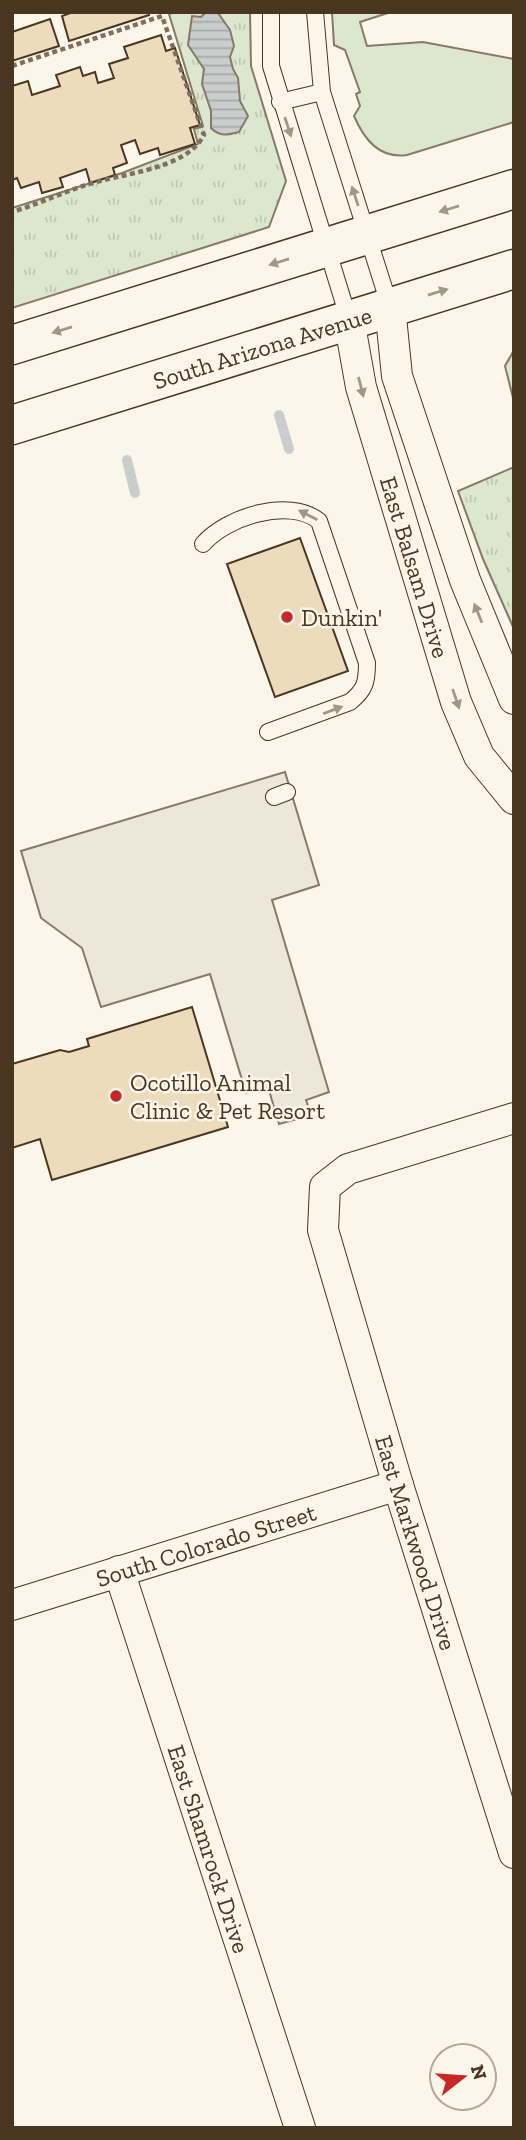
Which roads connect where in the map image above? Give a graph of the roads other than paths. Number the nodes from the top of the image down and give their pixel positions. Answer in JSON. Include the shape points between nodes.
{"nodes":[{"id":1,"x":271,"y":12,"type":"edge"},
{"id":2,"x":315,"y":12,"type":"edge"},
{"id":3,"x":322,"y":92,"type":"junction"},
{"id":4,"x":281,"y":102,"type":"junction"},
{"id":5,"x":514,"y":189,"type":"edge"},
{"id":6,"x":367,"y":234,"type":"junction"},
{"id":7,"x":327,"y":247,"type":"junction"},
{"id":8,"x":514,"y":269,"type":"edge"},
{"id":9,"x":390,"y":307,"type":"junction"},
{"id":10,"x":349,"y":320,"type":"junction"},
{"id":11,"x":12,"y":345,"type":"edge"},
{"id":12,"x":12,"y":425,"type":"edge"},
{"id":13,"x":204,"y":544,"type":"dead end"},
{"id":14,"x":514,"y":699,"type":"edge"},
{"id":15,"x":268,"y":732,"type":"dead end"},
{"id":16,"x":514,"y":799,"type":"edge"},
{"id":17,"x":514,"y":1118,"type":"edge"},
{"id":18,"x":398,"y":1485,"type":"junction"},
{"id":19,"x":119,"y":1571,"type":"junction"},
{"id":20,"x":12,"y":1605,"type":"edge"},
{"id":21,"x":514,"y":1853,"type":"edge"},
{"id":22,"x":300,"y":2128,"type":"edge"}],
"edges":[{"from":1,"to":4,"type":"lane","via":[[271,66]]},
{"from":2,"to":3,"type":"lane"},
{"from":3,"to":4,"type":"lane"},
{"from":6,"to":3,"type":"lane","one_way":true},
{"from":4,"to":7,"type":"lane","one_way":true},
{"from":5,"to":6,"type":"main road","one_way":true},
{"from":6,"to":7,"type":"main road"},
{"from":6,"to":9,"type":"lane"},
{"from":7,"to":10,"type":"lane"},
{"from":7,"to":11,"type":"main road","one_way":true},
{"from":9,"to":8,"type":"main road","name":"South Arizona Avenue","one_way":true},
{"from":9,"to":10,"type":"main road","name":"South Arizona Avenue"},
{"from":14,"to":9,"type":"street","name":"East Balsam Drive","one_way":true,"via":[[465,580],[397,376]]},
{"from":10,"to":12,"type":"main road","name":"South Arizona Avenue"},
{"from":10,"to":16,"type":"street","name":"East Balsam Drive","one_way":true,"via":[[361,387],[456,702],[479,757]]},
{"from":15,"to":13,"type":"lane","one_way":true,"via":[[350,702],[367,682],[367,663],[332,558],[319,521],[292,509],[274,510],[215,530]]},
{"from":17,"to":18,"type":"street","name":"East Markwood Drive","via":[[348,1169],[326,1188],[323,1230]]},
{"from":18,"to":19,"type":"street","name":"South Colorado Street"},
{"from":18,"to":21,"type":"street","name":"East Markwood Drive"},
{"from":19,"to":20,"type":"street","name":"South Colorado Street"},
{"from":19,"to":22,"type":"street","name":"East Shamrock Drive"}]}
